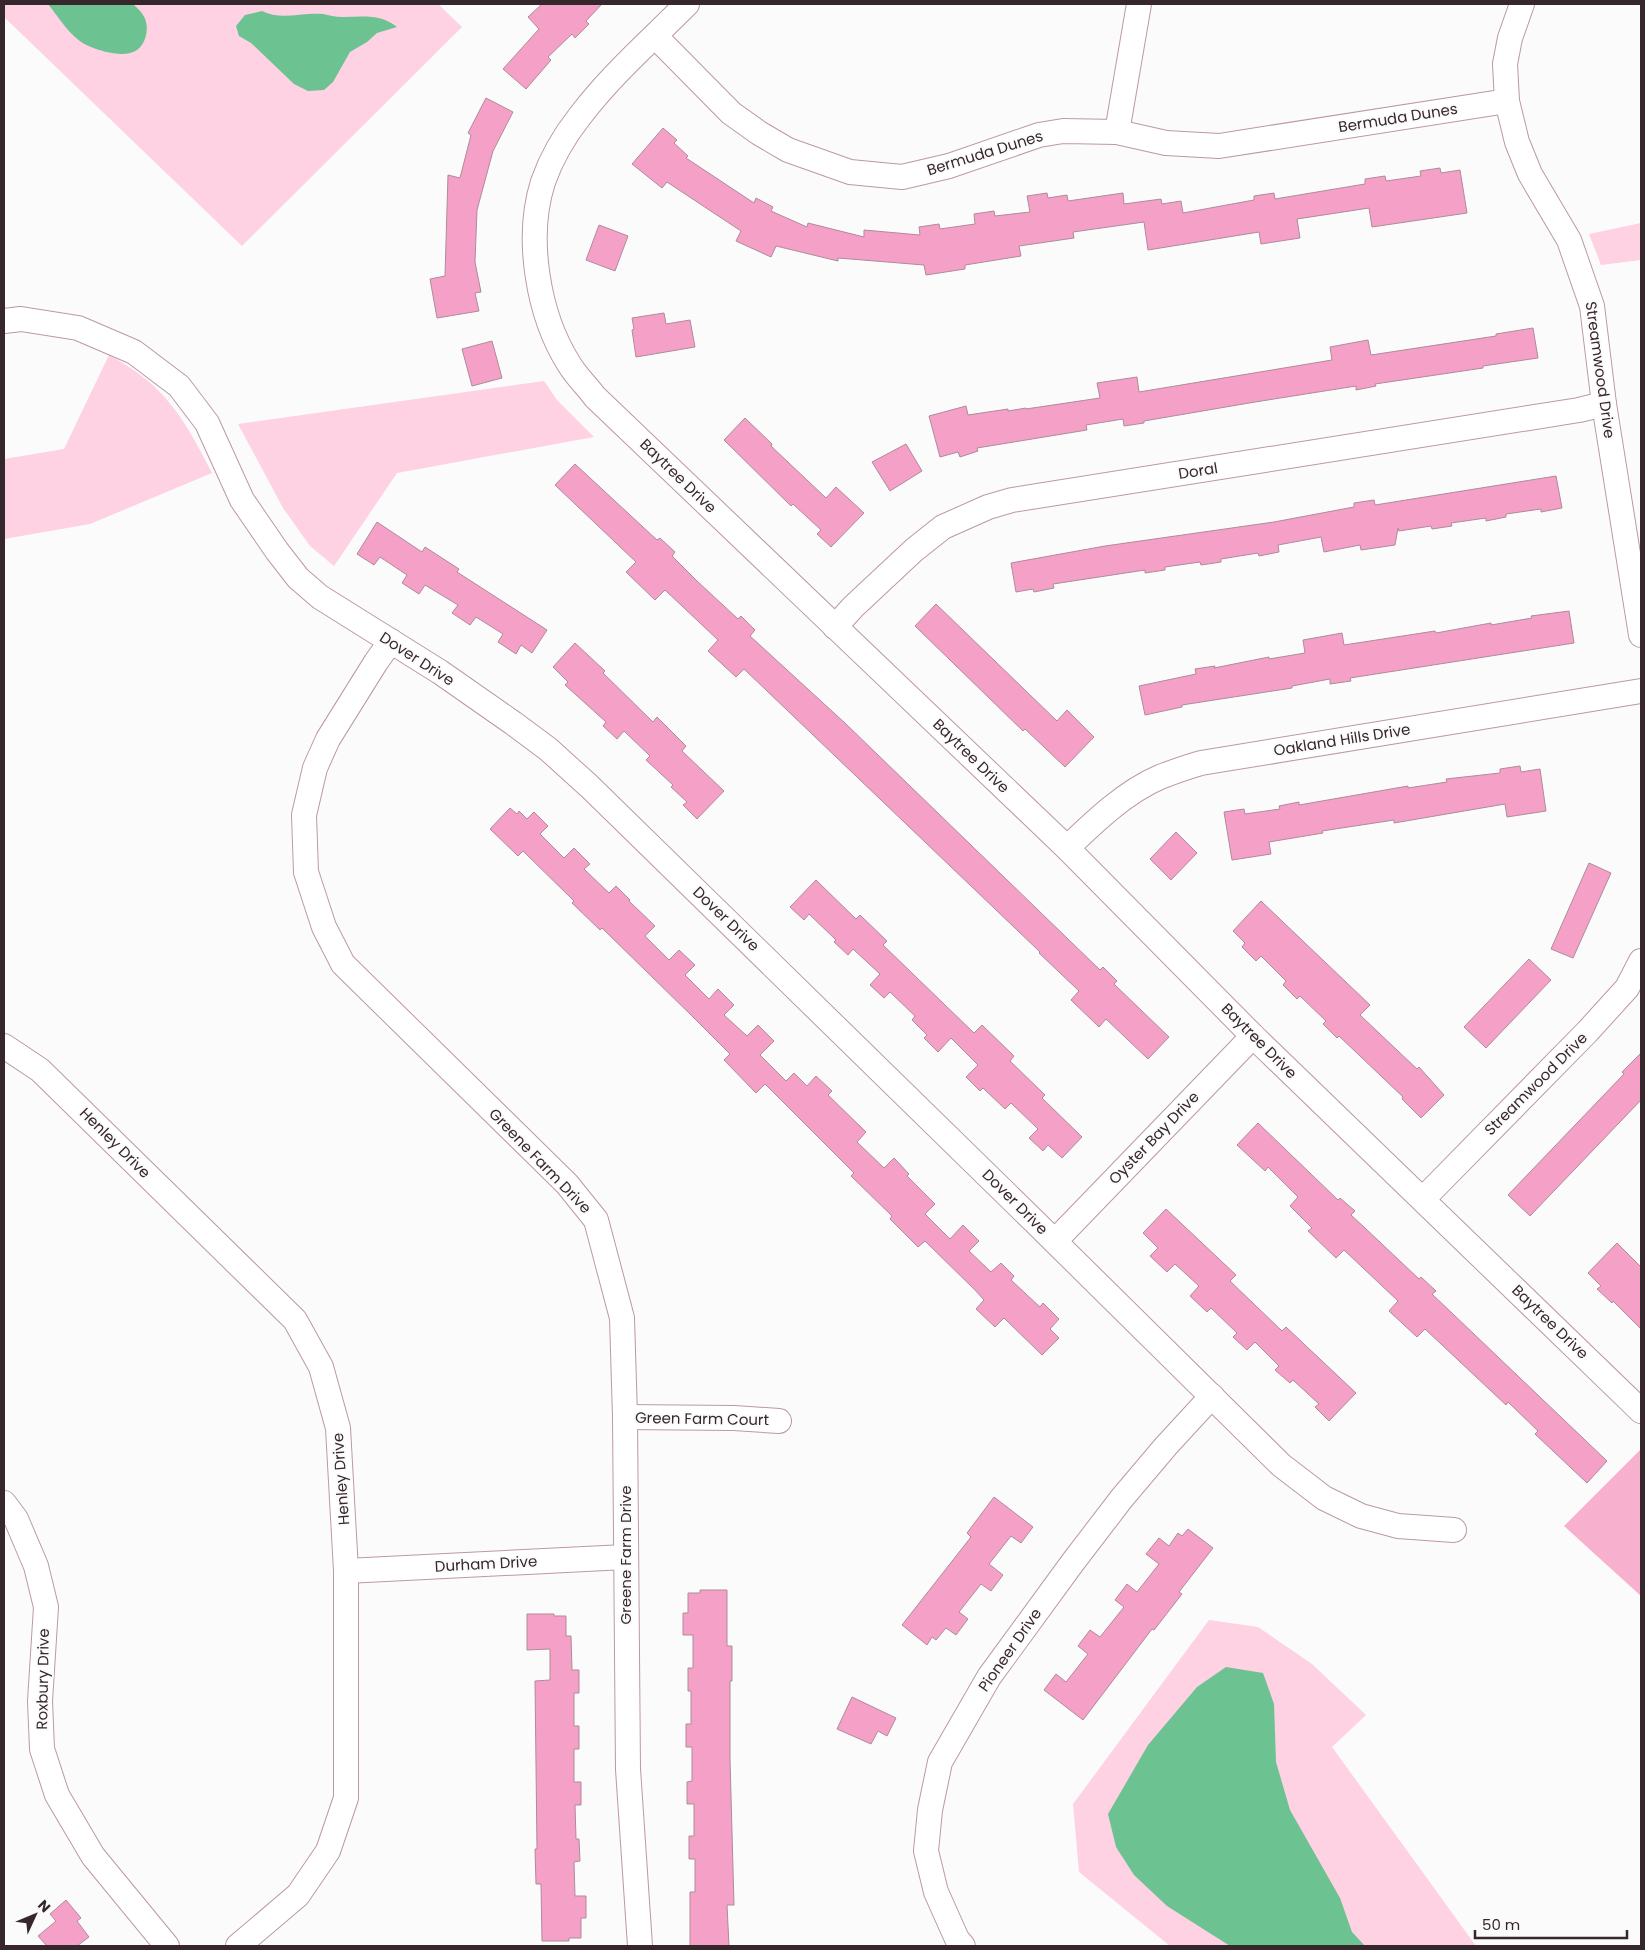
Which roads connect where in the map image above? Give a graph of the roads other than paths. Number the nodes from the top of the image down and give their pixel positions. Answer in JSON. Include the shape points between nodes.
{"nodes":[{"id":1,"x":687,"y":4,"type":"edge"},
{"id":2,"x":1139,"y":4,"type":"edge"},
{"id":3,"x":1522,"y":4,"type":"edge"},
{"id":4,"x":655,"y":36,"type":"junction"},
{"id":5,"x":1507,"y":101,"type":"junction"},
{"id":6,"x":1117,"y":132,"type":"junction"},
{"id":7,"x":4,"y":321,"type":"edge"},
{"id":8,"x":1604,"y":404,"type":"junction"},
{"id":9,"x":1635,"y":563,"type":"edge"},
{"id":10,"x":835,"y":627,"type":"junction"},
{"id":11,"x":1641,"y":635,"type":"edge"},
{"id":12,"x":391,"y":641,"type":"junction"},
{"id":13,"x":1641,"y":691,"type":"edge"},
{"id":14,"x":1067,"y":848,"type":"junction"},
{"id":15,"x":1641,"y":961,"type":"edge"},
{"id":16,"x":1254,"y":1036,"type":"junction"},
{"id":17,"x":4,"y":1046,"type":"edge"},
{"id":18,"x":1422,"y":1199,"type":"junction"},
{"id":19,"x":1055,"y":1241,"type":"junction"},
{"id":20,"x":1212,"y":1396,"type":"junction"},
{"id":21,"x":1641,"y":1410,"type":"edge"},
{"id":22,"x":625,"y":1417,"type":"junction"},
{"id":23,"x":779,"y":1420,"type":"dead end"},
{"id":24,"x":4,"y":1503,"type":"edge"},
{"id":25,"x":1454,"y":1530,"type":"dead end"},
{"id":26,"x":625,"y":1557,"type":"junction"},
{"id":27,"x":346,"y":1571,"type":"junction"},
{"id":28,"x":167,"y":1946,"type":"edge"},
{"id":29,"x":238,"y":1946,"type":"edge"},
{"id":30,"x":640,"y":1946,"type":"edge"},
{"id":31,"x":963,"y":1946,"type":"edge"}],
"edges":[{"from":1,"to":4,"type":"street","name":"Baytree Drive"},
{"from":2,"to":6,"type":"street"},
{"from":3,"to":5,"type":"street","name":"Streamwood Drive","via":[[1505,64]]},
{"from":4,"to":6,"type":"street","name":"Bermuda Dunes","via":[[731,113],[759,133],[788,150],[850,172],[902,177],[949,166],[1039,135],[1063,131]]},
{"from":4,"to":10,"type":"street","name":"Baytree Drive","via":[[579,116],[543,182],[535,242],[536,272],[543,304],[569,365],[595,397]]},
{"from":5,"to":6,"type":"street","name":"Bermuda Dunes","via":[[1219,146],[1166,143]]},
{"from":5,"to":8,"type":"street","name":"Streamwood Drive","via":[[1517,142],[1530,174],[1569,240],[1592,306]]},
{"from":7,"to":12,"type":"street","name":"Dover Drive","via":[[21,319],[78,328],[134,352],[178,386],[206,423],[242,500],[298,578],[320,597]]},
{"from":8,"to":9,"type":"street","name":"Streamwood Drive"},
{"from":8,"to":10,"type":"street","name":"Doral","via":[[1012,500],[942,527]]},
{"from":9,"to":11,"type":"street","name":"Streamwood Drive"},
{"from":10,"to":14,"type":"street","name":"Baytree Drive"},
{"from":12,"to":19,"type":"street","name":"Dover Drive","via":[[548,749],[589,786]]},
{"from":12,"to":22,"type":"street","name":"Greene Farm Drive","via":[[328,740],[315,768],[304,815],[306,872],[324,927],[343,964],[567,1184],[596,1220],[622,1318]]},
{"from":13,"to":14,"type":"street","name":"Oakland Hills Drive","via":[[1201,763],[1158,778],[1126,797]]},
{"from":14,"to":16,"type":"street","name":"Baytree Drive"},
{"from":15,"to":18,"type":"street","name":"Streamwood Drive","via":[[1627,988],[1595,1024]]},
{"from":16,"to":18,"type":"street","name":"Baytree Drive"},
{"from":16,"to":19,"type":"street","name":"Oyster Bay Drive"},
{"from":17,"to":27,"type":"street","name":"Henley Drive","via":[[40,1070],[295,1320],[320,1367],[338,1428]]},
{"from":18,"to":21,"type":"street","name":"Baytree Drive"},
{"from":19,"to":20,"type":"street","name":"Dover Drive"},
{"from":20,"to":25,"type":"street","name":"Dover Drive","via":[[1281,1465],[1324,1498],[1361,1516],[1398,1526]]},
{"from":20,"to":31,"type":"street","name":"Pioneer Drive","via":[[1122,1498],[1073,1562],[989,1677],[940,1762],[926,1851],[936,1892]]},
{"from":22,"to":23,"type":"street","name":"Green Farm Court"},
{"from":22,"to":26,"type":"street","name":"Greene Farm Drive"},
{"from":24,"to":28,"type":"street","name":"Roxbury Drive","via":[[16,1519],[36,1566],[46,1607],[40,1701],[42,1749],[57,1795],[93,1856]]},
{"from":26,"to":27,"type":"street","name":"Durham Drive"},
{"from":26,"to":30,"type":"street","name":"Greene Farm Drive","via":[[628,1769]]},
{"from":27,"to":29,"type":"street","name":"Henley Drive","via":[[346,1798],[328,1851],[298,1895]]}]}
